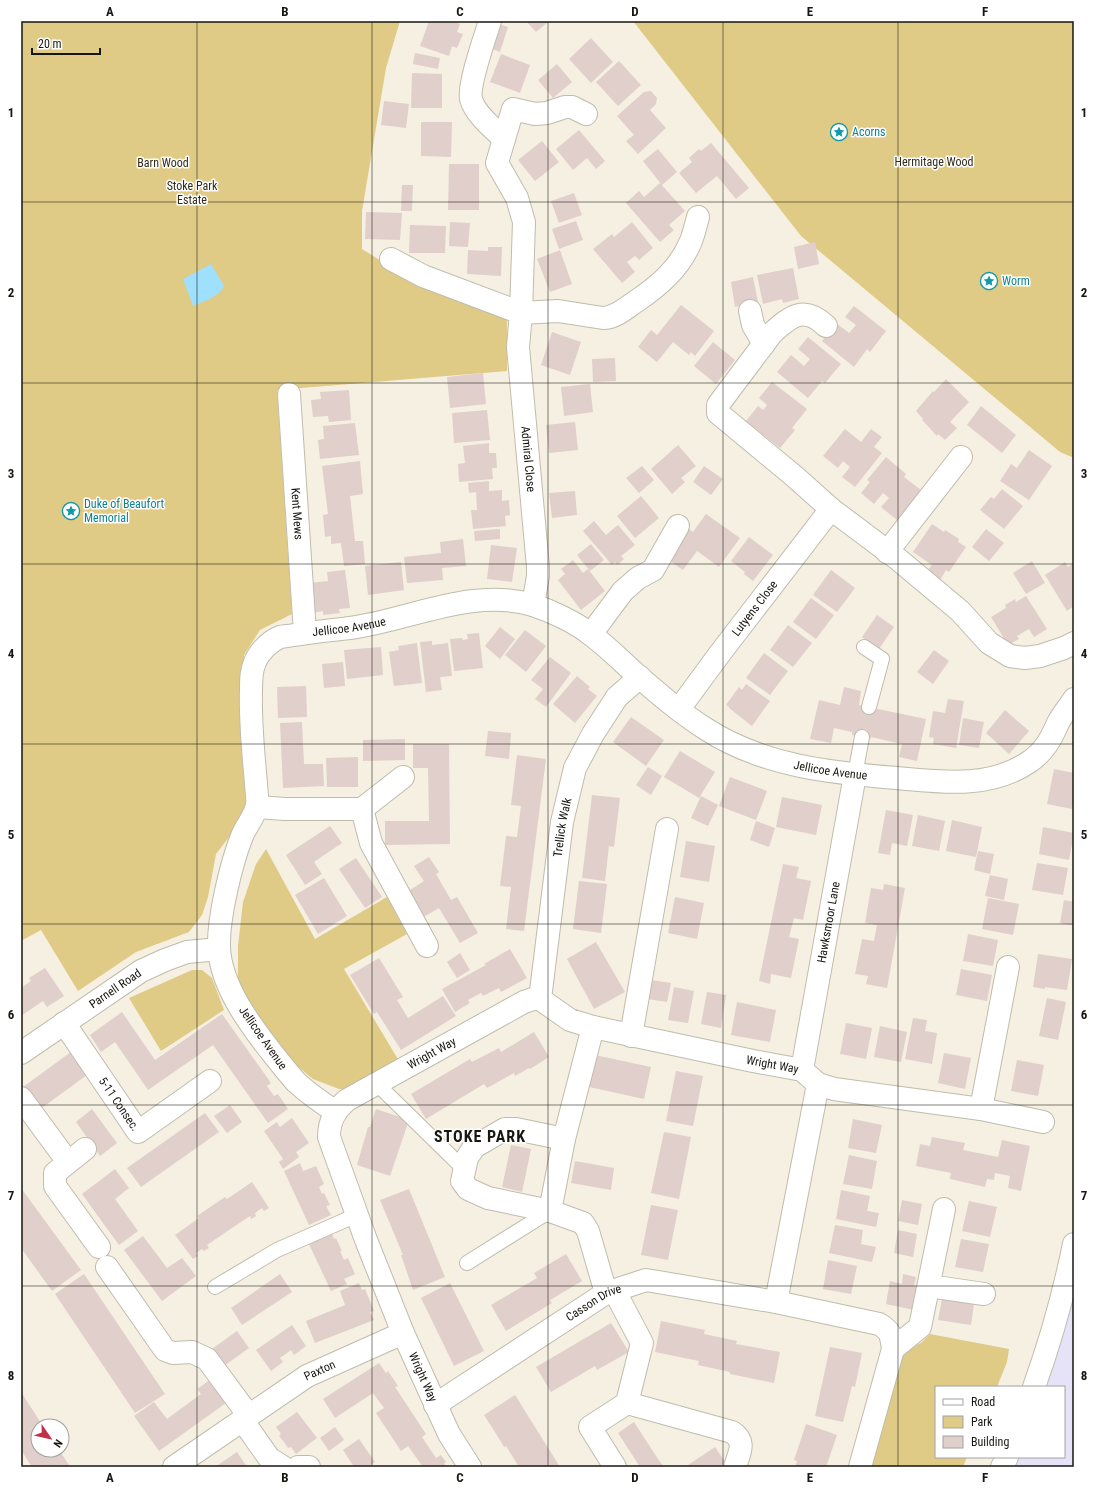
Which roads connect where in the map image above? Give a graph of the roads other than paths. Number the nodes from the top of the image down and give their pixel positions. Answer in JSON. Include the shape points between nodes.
{"nodes":[{"id":1,"x":490,"y":21,"type":"edge"},
{"id":2,"x":586,"y":114,"type":"dead end"},
{"id":3,"x":504,"y":139,"type":"junction"},
{"id":4,"x":698,"y":217,"type":"dead end"},
{"id":5,"x":392,"y":259,"type":"dead end"},
{"id":6,"x":750,"y":311,"type":"dead end"},
{"id":7,"x":521,"y":313,"type":"junction"},
{"id":8,"x":826,"y":326,"type":"dead end"},
{"id":9,"x":764,"y":344,"type":"junction"},
{"id":10,"x":289,"y":394,"type":"dead end"},
{"id":11,"x":961,"y":457,"type":"dead end"},
{"id":12,"x":831,"y":509,"type":"junction"},
{"id":13,"x":678,"y":526,"type":"dead end"},
{"id":14,"x":887,"y":552,"type":"junction"},
{"id":15,"x":533,"y":605,"type":"junction"},
{"id":16,"x":305,"y":633,"type":"junction"},
{"id":17,"x":591,"y":634,"type":"junction"},
{"id":18,"x":1074,"y":643,"type":"edge"},
{"id":19,"x":864,"y":647,"type":"dead end"},
{"id":20,"x":640,"y":677,"type":"junction"},
{"id":21,"x":1074,"y":699,"type":"edge"},
{"id":22,"x":869,"y":707,"type":"dead end"},
{"id":23,"x":679,"y":709,"type":"junction"},
{"id":24,"x":862,"y":737,"type":"dead end"},
{"id":25,"x":855,"y":775,"type":"junction"},
{"id":26,"x":403,"y":777,"type":"dead end"},
{"id":27,"x":257,"y":807,"type":"junction"},
{"id":28,"x":362,"y":809,"type":"junction"},
{"id":29,"x":667,"y":830,"type":"dead end"},
{"id":30,"x":427,"y":946,"type":"dead end"},
{"id":31,"x":219,"y":949,"type":"junction"},
{"id":32,"x":1008,"y":967,"type":"dead end"},
{"id":33,"x":540,"y":999,"type":"junction"},
{"id":34,"x":64,"y":1023,"type":"junction"},
{"id":35,"x":593,"y":1027,"type":"junction"},
{"id":36,"x":632,"y":1036,"type":"junction"},
{"id":37,"x":21,"y":1053,"type":"edge"},
{"id":38,"x":802,"y":1070,"type":"junction"},
{"id":39,"x":210,"y":1081,"type":"dead end"},
{"id":40,"x":376,"y":1084,"type":"junction"},
{"id":41,"x":818,"y":1084,"type":"junction"},
{"id":42,"x":21,"y":1098,"type":"edge"},
{"id":43,"x":981,"y":1109,"type":"junction"},
{"id":44,"x":336,"y":1112,"type":"junction"},
{"id":45,"x":1043,"y":1122,"type":"dead end"},
{"id":46,"x":564,"y":1139,"type":"junction"},
{"id":47,"x":85,"y":1149,"type":"dead end"},
{"id":48,"x":68,"y":1162,"type":"junction"},
{"id":49,"x":464,"y":1169,"type":"junction"},
{"id":50,"x":944,"y":1209,"type":"dead end"},
{"id":51,"x":550,"y":1211,"type":"junction"},
{"id":52,"x":357,"y":1215,"type":"junction"},
{"id":53,"x":1074,"y":1244,"type":"edge"},
{"id":54,"x":99,"y":1247,"type":"dead end"},
{"id":55,"x":467,"y":1263,"type":"dead end"},
{"id":56,"x":107,"y":1267,"type":"dead end"},
{"id":57,"x":929,"y":1286,"type":"junction"},
{"id":58,"x":215,"y":1287,"type":"dead end"},
{"id":59,"x":610,"y":1292,"type":"junction"},
{"id":60,"x":984,"y":1294,"type":"dead end"},
{"id":61,"x":776,"y":1302,"type":"junction"},
{"id":62,"x":404,"y":1333,"type":"junction"},
{"id":63,"x":893,"y":1349,"type":"junction"},
{"id":64,"x":1034,"y":1386,"type":"edge"},
{"id":65,"x":627,"y":1403,"type":"junction"},
{"id":66,"x":435,"y":1405,"type":"junction"},
{"id":67,"x":246,"y":1418,"type":"junction"},
{"id":68,"x":174,"y":1467,"type":"edge"},
{"id":69,"x":283,"y":1467,"type":"edge"},
{"id":70,"x":298,"y":1467,"type":"edge"},
{"id":71,"x":309,"y":1467,"type":"edge"},
{"id":72,"x":470,"y":1467,"type":"edge"},
{"id":73,"x":614,"y":1467,"type":"edge"},
{"id":74,"x":735,"y":1467,"type":"edge"},
{"id":75,"x":860,"y":1467,"type":"edge"}],
"edges":[{"from":1,"to":3,"type":"street","via":[[471,85],[471,99],[475,108]]},
{"from":2,"to":3,"type":"street","name":"Admiral Close","via":[[565,106],[547,113],[535,114],[513,109]]},
{"from":3,"to":7,"type":"street","name":"Admiral Close","via":[[497,163],[517,198],[524,222]]},
{"from":4,"to":7,"type":"street","via":[[691,241],[669,276],[610,318],[558,311]]},
{"from":5,"to":7,"type":"street","via":[[423,276]]},
{"from":6,"to":9,"type":"street","via":[[753,325]]},
{"from":7,"to":15,"type":"street","name":"Admiral Close","via":[[518,347],[538,576]]},
{"from":8,"to":9,"type":"street","via":[[812,316],[804,314],[792,317],[772,333]]},
{"from":9,"to":12,"type":"street","via":[[718,405],[718,413]]},
{"from":10,"to":16,"type":"street","name":"Kent Mews"},
{"from":11,"to":14,"type":"street"},
{"from":12,"to":14,"type":"street"},
{"from":12,"to":23,"type":"street","name":"Lutyens Close"},
{"from":13,"to":17,"type":"street","via":[[653,570],[638,578],[623,591]]},
{"from":14,"to":18,"type":"street","via":[[960,611],[990,643],[1010,656],[1040,656]]},
{"from":15,"to":16,"type":"street","name":"Jellicoe Avenue","via":[[513,601],[470,602],[371,625]]},
{"from":15,"to":17,"type":"street","name":"Jellicoe Avenue","via":[[570,621]]},
{"from":16,"to":27,"type":"street","name":"Jellicoe Avenue","via":[[279,637],[261,652],[254,664],[250,706]]},
{"from":17,"to":20,"type":"street","name":"Jellicoe Avenue"},
{"from":19,"to":22,"type":"lane","via":[[882,659]]},
{"from":20,"to":23,"type":"street","name":"Jellicoe Avenue"},
{"from":20,"to":33,"type":"street","name":"Trellick Walk","via":[[617,698],[593,734],[580,757],[571,782],[562,822]]},
{"from":21,"to":25,"type":"street","name":"Jellicoe Avenue","via":[[1058,722],[1050,741],[1040,753],[1028,763],[1000,776],[984,780],[947,782]]},
{"from":23,"to":25,"type":"street","name":"Jellicoe Avenue","via":[[707,730],[737,747],[803,768]]},
{"from":24,"to":25,"type":"lane"},
{"from":25,"to":38,"type":"street","name":"Hawksmoor Lane"},
{"from":26,"to":28,"type":"street"},
{"from":27,"to":28,"type":"street"},
{"from":27,"to":31,"type":"street","name":"Jellicoe Avenue","via":[[242,837],[233,866],[222,913]]},
{"from":28,"to":30,"type":"street","via":[[370,843]]},
{"from":29,"to":36,"type":"street"},
{"from":31,"to":34,"type":"street","name":"Parnell Road","via":[[188,952],[141,971]]},
{"from":31,"to":44,"type":"street","name":"Jellicoe Avenue","via":[[229,984],[256,1033],[297,1082]]},
{"from":32,"to":43,"type":"street"},
{"from":33,"to":35,"type":"street","name":"Wright Way","via":[[570,1020]]},
{"from":33,"to":40,"type":"street","name":"Wright Way","via":[[524,1002]]},
{"from":34,"to":37,"type":"street","name":"Parnell Road"},
{"from":34,"to":39,"type":"street","name":"5-11 Consec.","via":[[138,1132]]},
{"from":35,"to":36,"type":"street","name":"Wright Way"},
{"from":35,"to":46,"type":"street"},
{"from":36,"to":38,"type":"street","name":"Wright Way"},
{"from":38,"to":41,"type":"street","name":"Wright Way"},
{"from":40,"to":44,"type":"street","name":"Wright Way","via":[[347,1100]]},
{"from":40,"to":49,"type":"lane"},
{"from":41,"to":43,"type":"street","name":"Wright Way","via":[[847,1092]]},
{"from":41,"to":61,"type":"street"},
{"from":42,"to":48,"type":"street"},
{"from":43,"to":45,"type":"street","name":"Wright Way"},
{"from":44,"to":52,"type":"street","name":"Wright Way","via":[[330,1122],[329,1137]]},
{"from":46,"to":49,"type":"street","via":[[505,1129],[474,1147],[466,1158]]},
{"from":46,"to":51,"type":"street"},
{"from":47,"to":48,"type":"street"},
{"from":48,"to":54,"type":"street","via":[[55,1173],[54,1186]]},
{"from":49,"to":51,"type":"street","via":[[462,1181],[468,1189],[480,1195]]},
{"from":50,"to":57,"type":"street"},
{"from":51,"to":55,"type":"lane"},
{"from":51,"to":59,"type":"street","via":[[583,1223]]},
{"from":52,"to":58,"type":"lane","via":[[277,1250]]},
{"from":52,"to":62,"type":"street","name":"Wright Way"},
{"from":53,"to":64,"type":"street","via":[[1049,1345]]},
{"from":56,"to":67,"type":"street","via":[[165,1350],[173,1353],[192,1352],[207,1359]]},
{"from":57,"to":60,"type":"street"},
{"from":57,"to":63,"type":"street","via":[[920,1327]]},
{"from":59,"to":61,"type":"street","name":"Casson Drive","via":[[646,1280]]},
{"from":59,"to":65,"type":"street","via":[[642,1343]]},
{"from":59,"to":66,"type":"street","name":"Casson Drive"},
{"from":61,"to":63,"type":"street","name":"Casson Drive","via":[[879,1324],[887,1329],[891,1336]]},
{"from":62,"to":66,"type":"street","name":"Wright Way"},
{"from":62,"to":67,"type":"street","name":"Paxton","via":[[307,1376]]},
{"from":63,"to":75,"type":"street"},
{"from":65,"to":73,"type":"street","via":[[590,1427]]},
{"from":65,"to":74,"type":"street","via":[[732,1432],[741,1441]]},
{"from":66,"to":72,"type":"street","name":"Wright Way","via":[[449,1434]]},
{"from":67,"to":68,"type":"street","name":"Paxton"},
{"from":67,"to":69,"type":"street","via":[[269,1458]]},
{"from":70,"to":71,"type":"street"}]}
